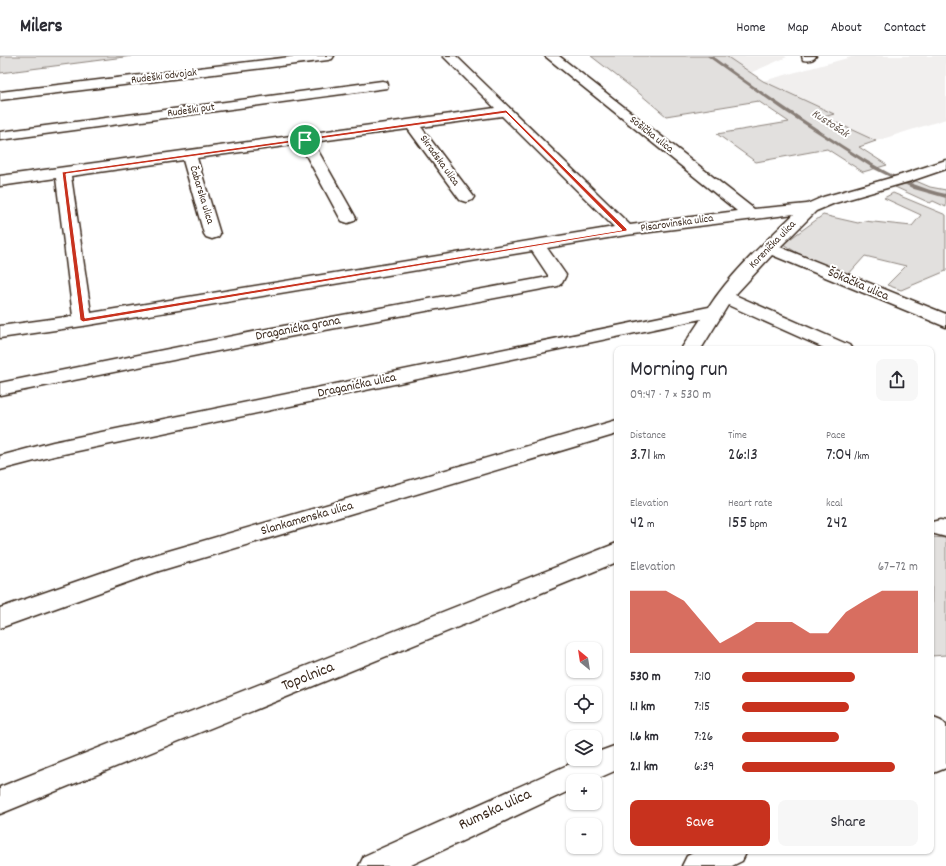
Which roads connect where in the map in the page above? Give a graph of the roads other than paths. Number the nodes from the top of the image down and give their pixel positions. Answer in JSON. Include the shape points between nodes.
{"nodes":[{"id":1,"x":328,"y":56,"type":"edge"},
{"id":2,"x":449,"y":56,"type":"edge"},
{"id":3,"x":551,"y":56,"type":"edge"},
{"id":4,"x":382,"y":85,"type":"dead end"},
{"id":5,"x":0,"y":96,"type":"edge"},
{"id":6,"x":506,"y":111,"type":"junction"},
{"id":7,"x":412,"y":125,"type":"junction"},
{"id":8,"x":0,"y":136,"type":"edge"},
{"id":9,"x":305,"y":140,"type":"junction"},
{"id":10,"x":189,"y":156,"type":"junction"},
{"id":11,"x":946,"y":164,"type":"edge"},
{"id":12,"x":63,"y":172,"type":"junction"},
{"id":13,"x":0,"y":182,"type":"edge"},
{"id":14,"x":466,"y":197,"type":"dead end"},
{"id":15,"x":810,"y":208,"type":"junction"},
{"id":16,"x":751,"y":214,"type":"junction"},
{"id":17,"x":348,"y":218,"type":"dead end"},
{"id":18,"x":626,"y":230,"type":"junction"},
{"id":19,"x":212,"y":234,"type":"dead end"},
{"id":20,"x":536,"y":245,"type":"junction"},
{"id":21,"x":769,"y":248,"type":"junction"},
{"id":22,"x":719,"y":304,"type":"junction"},
{"id":23,"x":83,"y":320,"type":"junction"},
{"id":24,"x":946,"y":322,"type":"edge"},
{"id":25,"x":0,"y":332,"type":"edge"},
{"id":26,"x":693,"y":346,"type":"edge"},
{"id":27,"x":834,"y":346,"type":"edge"},
{"id":28,"x":0,"y":389,"type":"edge"},
{"id":29,"x":614,"y":428,"type":"edge"},
{"id":30,"x":0,"y":463,"type":"edge"},
{"id":31,"x":614,"y":553,"type":"edge"},
{"id":32,"x":0,"y":618,"type":"edge"},
{"id":33,"x":934,"y":731,"type":"edge"},
{"id":34,"x":946,"y":744,"type":"edge"},
{"id":35,"x":946,"y":754,"type":"edge"},
{"id":36,"x":614,"y":758,"type":"edge"},
{"id":37,"x":934,"y":760,"type":"edge"},
{"id":38,"x":0,"y":801,"type":"edge"},
{"id":39,"x":724,"y":854,"type":"edge"},
{"id":40,"x":375,"y":866,"type":"edge"},
{"id":41,"x":698,"y":866,"type":"edge"}],
"edges":[{"from":1,"to":5,"type":"street","name":"Rudeški odvojak"},
{"from":2,"to":6,"type":"street"},
{"from":3,"to":16,"type":"street","name":"Sošička ulica"},
{"from":4,"to":8,"type":"street","name":"Rudeški put"},
{"from":6,"to":7,"type":"street"},
{"from":6,"to":18,"type":"street"},
{"from":7,"to":9,"type":"street"},
{"from":7,"to":14,"type":"street","name":"Skradska ulica"},
{"from":9,"to":10,"type":"street"},
{"from":9,"to":17,"type":"street"},
{"from":10,"to":12,"type":"street"},
{"from":10,"to":19,"type":"street","name":"Čabarska ulica"},
{"from":11,"to":15,"type":"street","name":"Korenička ulica"},
{"from":12,"to":13,"type":"street"},
{"from":12,"to":23,"type":"street"},
{"from":15,"to":16,"type":"street","name":"Pisarovinska ulica"},
{"from":15,"to":21,"type":"street","name":"Korenička ulica"},
{"from":16,"to":18,"type":"street","name":"Pisarovinska ulica"},
{"from":18,"to":20,"type":"street","name":"Pisarovinska ulica"},
{"from":20,"to":23,"type":"street","name":"Pisarovinska ulica"},
{"from":20,"to":28,"type":"street","name":"Draganićka grana","via":[[557,275],[552,282],[260,336]]},
{"from":21,"to":22,"type":"street","name":"Korenička ulica"},
{"from":21,"to":24,"type":"street","name":"Šokačka ulica"},
{"from":22,"to":26,"type":"street","name":"Korenička ulica"},
{"from":22,"to":27,"type":"street"},
{"from":22,"to":30,"type":"street","name":"Draganićka ulica","via":[[52,449]]},
{"from":23,"to":25,"type":"street","name":"Pisarovinska ulica"},
{"from":29,"to":32,"type":"street","name":"Slankamenska ulica","via":[[150,565]]},
{"from":31,"to":38,"type":"street","name":"Topolnica"},
{"from":33,"to":34,"type":"street"},
{"from":35,"to":37,"type":"street"},
{"from":36,"to":40,"type":"street","name":"Rumska ulica"},
{"from":39,"to":41,"type":"street"}]}
